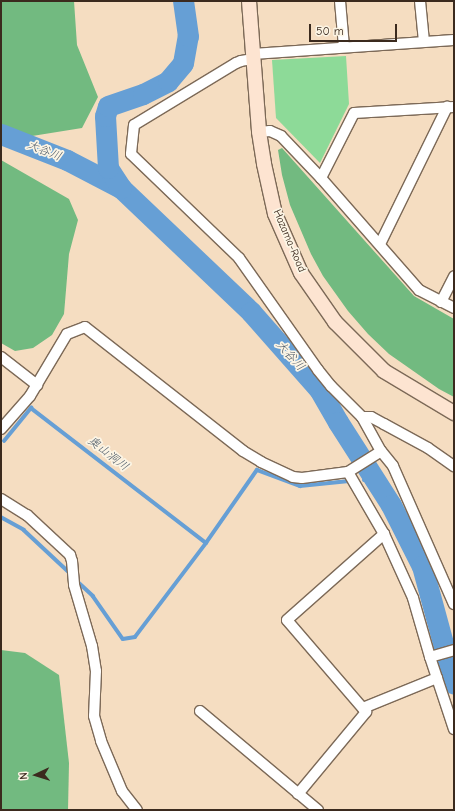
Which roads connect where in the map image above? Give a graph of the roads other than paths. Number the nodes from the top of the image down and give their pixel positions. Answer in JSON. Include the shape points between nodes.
{"nodes":[{"id":1,"x":249,"y":1,"type":"edge"},
{"id":2,"x":340,"y":1,"type":"edge"},
{"id":3,"x":420,"y":1,"type":"edge"},
{"id":4,"x":454,"y":40,"type":"edge"},
{"id":5,"x":424,"y":42,"type":"junction"},
{"id":6,"x":344,"y":47,"type":"junction"},
{"id":7,"x":253,"y":57,"type":"junction"},
{"id":8,"x":450,"y":107,"type":"edge"},
{"id":9,"x":259,"y":132,"type":"junction"},
{"id":10,"x":321,"y":178,"type":"junction"},
{"id":11,"x":380,"y":244,"type":"junction"},
{"id":12,"x":454,"y":276,"type":"edge"},
{"id":13,"x":441,"y":302,"type":"junction"},
{"id":14,"x":454,"y":308,"type":"edge"},
{"id":15,"x":1,"y":356,"type":"edge"},
{"id":16,"x":37,"y":385,"type":"junction"},
{"id":17,"x":454,"y":413,"type":"edge"},
{"id":18,"x":362,"y":417,"type":"junction"},
{"id":19,"x":1,"y":429,"type":"edge"},
{"id":20,"x":377,"y":454,"type":"junction"},
{"id":21,"x":454,"y":466,"type":"edge"},
{"id":22,"x":348,"y":472,"type":"junction"},
{"id":23,"x":1,"y":499,"type":"edge"},
{"id":24,"x":384,"y":534,"type":"junction"},
{"id":25,"x":454,"y":604,"type":"edge"},
{"id":26,"x":454,"y":650,"type":"edge"},
{"id":27,"x":430,"y":657,"type":"junction"},
{"id":28,"x":437,"y":678,"type":"junction"},
{"id":29,"x":363,"y":708,"type":"junction"},
{"id":30,"x":200,"y":711,"type":"dead end"},
{"id":31,"x":454,"y":729,"type":"edge"},
{"id":32,"x":298,"y":794,"type":"junction"},
{"id":33,"x":137,"y":810,"type":"edge"},
{"id":34,"x":318,"y":810,"type":"edge"}],
"edges":[{"from":1,"to":7,"type":"street","name":"Hazama-Road"},
{"from":2,"to":6,"type":"street"},
{"from":3,"to":5,"type":"street"},
{"from":4,"to":5,"type":"street"},
{"from":5,"to":6,"type":"street"},
{"from":6,"to":7,"type":"street"},
{"from":7,"to":9,"type":"street","name":"Hazama-Road"},
{"from":7,"to":18,"type":"street","via":[[241,60],[134,125],[131,154],[240,258],[331,386]]},
{"from":8,"to":10,"type":"street","via":[[354,113]]},
{"from":8,"to":11,"type":"street"},
{"from":9,"to":10,"type":"street","via":[[270,131],[281,136]]},
{"from":9,"to":17,"type":"street","name":"Hazama-Road","via":[[275,214],[302,273],[335,322],[384,371]]},
{"from":10,"to":11,"type":"street"},
{"from":11,"to":13,"type":"street","via":[[419,290]]},
{"from":12,"to":13,"type":"street"},
{"from":13,"to":14,"type":"street"},
{"from":15,"to":16,"type":"street"},
{"from":16,"to":19,"type":"street"},
{"from":16,"to":22,"type":"street","via":[[67,334],[85,327],[243,451],[261,462],[302,478]]},
{"from":18,"to":20,"type":"street"},
{"from":18,"to":21,"type":"street","via":[[371,417],[428,448]]},
{"from":20,"to":22,"type":"street"},
{"from":20,"to":25,"type":"street","via":[[393,466]]},
{"from":22,"to":24,"type":"street"},
{"from":23,"to":33,"type":"street","via":[[27,515],[70,555],[73,581],[92,646],[96,671],[94,716],[101,741],[122,790]]},
{"from":24,"to":27,"type":"street","via":[[412,598]]},
{"from":24,"to":29,"type":"street","via":[[286,620]]},
{"from":26,"to":27,"type":"street"},
{"from":27,"to":28,"type":"street"},
{"from":28,"to":29,"type":"street"},
{"from":28,"to":31,"type":"street"},
{"from":29,"to":32,"type":"street","via":[[366,712]]},
{"from":30,"to":32,"type":"street"},
{"from":32,"to":34,"type":"street"}]}
